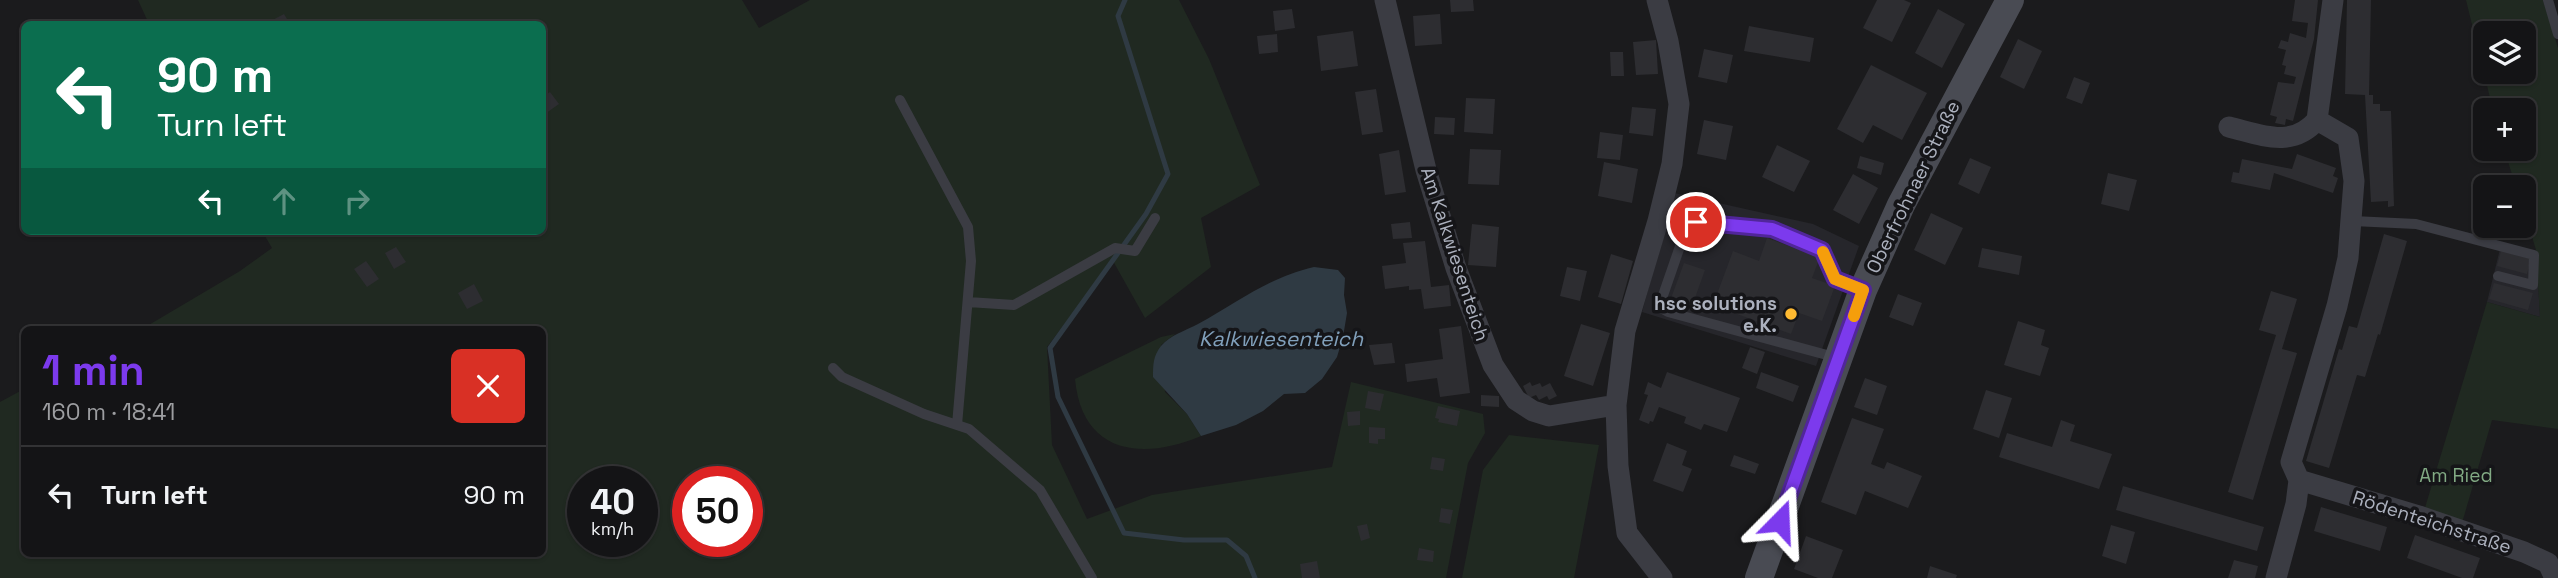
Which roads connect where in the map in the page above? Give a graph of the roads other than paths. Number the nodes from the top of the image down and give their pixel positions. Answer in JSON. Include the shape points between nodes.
{"nodes":[{"id":1,"x":1385,"y":0,"type":"edge"},
{"id":2,"x":1657,"y":0,"type":"edge"},
{"id":3,"x":2010,"y":0,"type":"edge"},
{"id":4,"x":2333,"y":0,"type":"edge"},
{"id":5,"x":2548,"y":0,"type":"edge"},
{"id":6,"x":2558,"y":34,"type":"edge"},
{"id":7,"x":900,"y":100,"type":"dead end"},
{"id":8,"x":2317,"y":120,"type":"junction"},
{"id":9,"x":2229,"y":127,"type":"dead end"},
{"id":10,"x":1155,"y":218,"type":"dead end"},
{"id":11,"x":2353,"y":220,"type":"junction"},
{"id":12,"x":2498,"y":276,"type":"dead end"},
{"id":13,"x":1863,"y":290,"type":"junction"},
{"id":14,"x":968,"y":302,"type":"junction"},
{"id":15,"x":1839,"y":358,"type":"junction"},
{"id":16,"x":833,"y":368,"type":"dead end"},
{"id":17,"x":1616,"y":405,"type":"junction"},
{"id":18,"x":957,"y":425,"type":"junction"},
{"id":19,"x":2299,"y":480,"type":"junction"},
{"id":20,"x":2552,"y":571,"type":"edge"},
{"id":21,"x":1091,"y":578,"type":"edge"},
{"id":22,"x":1662,"y":578,"type":"edge"},
{"id":23,"x":1759,"y":578,"type":"edge"},
{"id":24,"x":2276,"y":578,"type":"edge"}],
"edges":[{"from":1,"to":17,"type":"street","name":"Am Kalkwiesenteich","via":[[1426,170],[1493,365],[1516,400],[1533,411],[1549,416]]},
{"from":2,"to":17,"type":"street","via":[[1679,104],[1672,164],[1625,331]]},
{"from":3,"to":13,"type":"main road","name":"Oberfrohnaer Straße","via":[[1901,205]]},
{"from":4,"to":8,"type":"street"},
{"from":5,"to":6,"type":"lane"},
{"from":7,"to":14,"type":"lane","via":[[968,226]]},
{"from":8,"to":9,"type":"street","via":[[2299,136],[2276,138]]},
{"from":8,"to":11,"type":"street","via":[[2348,138]]},
{"from":10,"to":14,"type":"lane","via":[[1135,251],[1115,248],[1014,304]]},
{"from":11,"to":12,"type":"lane","via":[[2416,224],[2534,255],[2533,285]]},
{"from":11,"to":19,"type":"street","via":[[2337,306],[2291,462]]},
{"from":13,"to":15,"type":"main road","name":"Oberfrohnaer Straße"},
{"from":13,"to":15,"type":"lane","via":[[1835,279],[1822,250],[1772,229],[1696,222],[1686,229],[1661,308]]},
{"from":14,"to":18,"type":"lane"},
{"from":15,"to":23,"type":"main road","name":"Oberfrohnaer Straße"},
{"from":16,"to":18,"type":"lane","via":[[842,377]]},
{"from":17,"to":22,"type":"street","via":[[1628,533]]},
{"from":18,"to":21,"type":"lane","via":[[969,429],[1040,490]]},
{"from":19,"to":20,"type":"street","name":"Rödenteichstraße","via":[[2541,558]]},
{"from":19,"to":24,"type":"street"}]}
